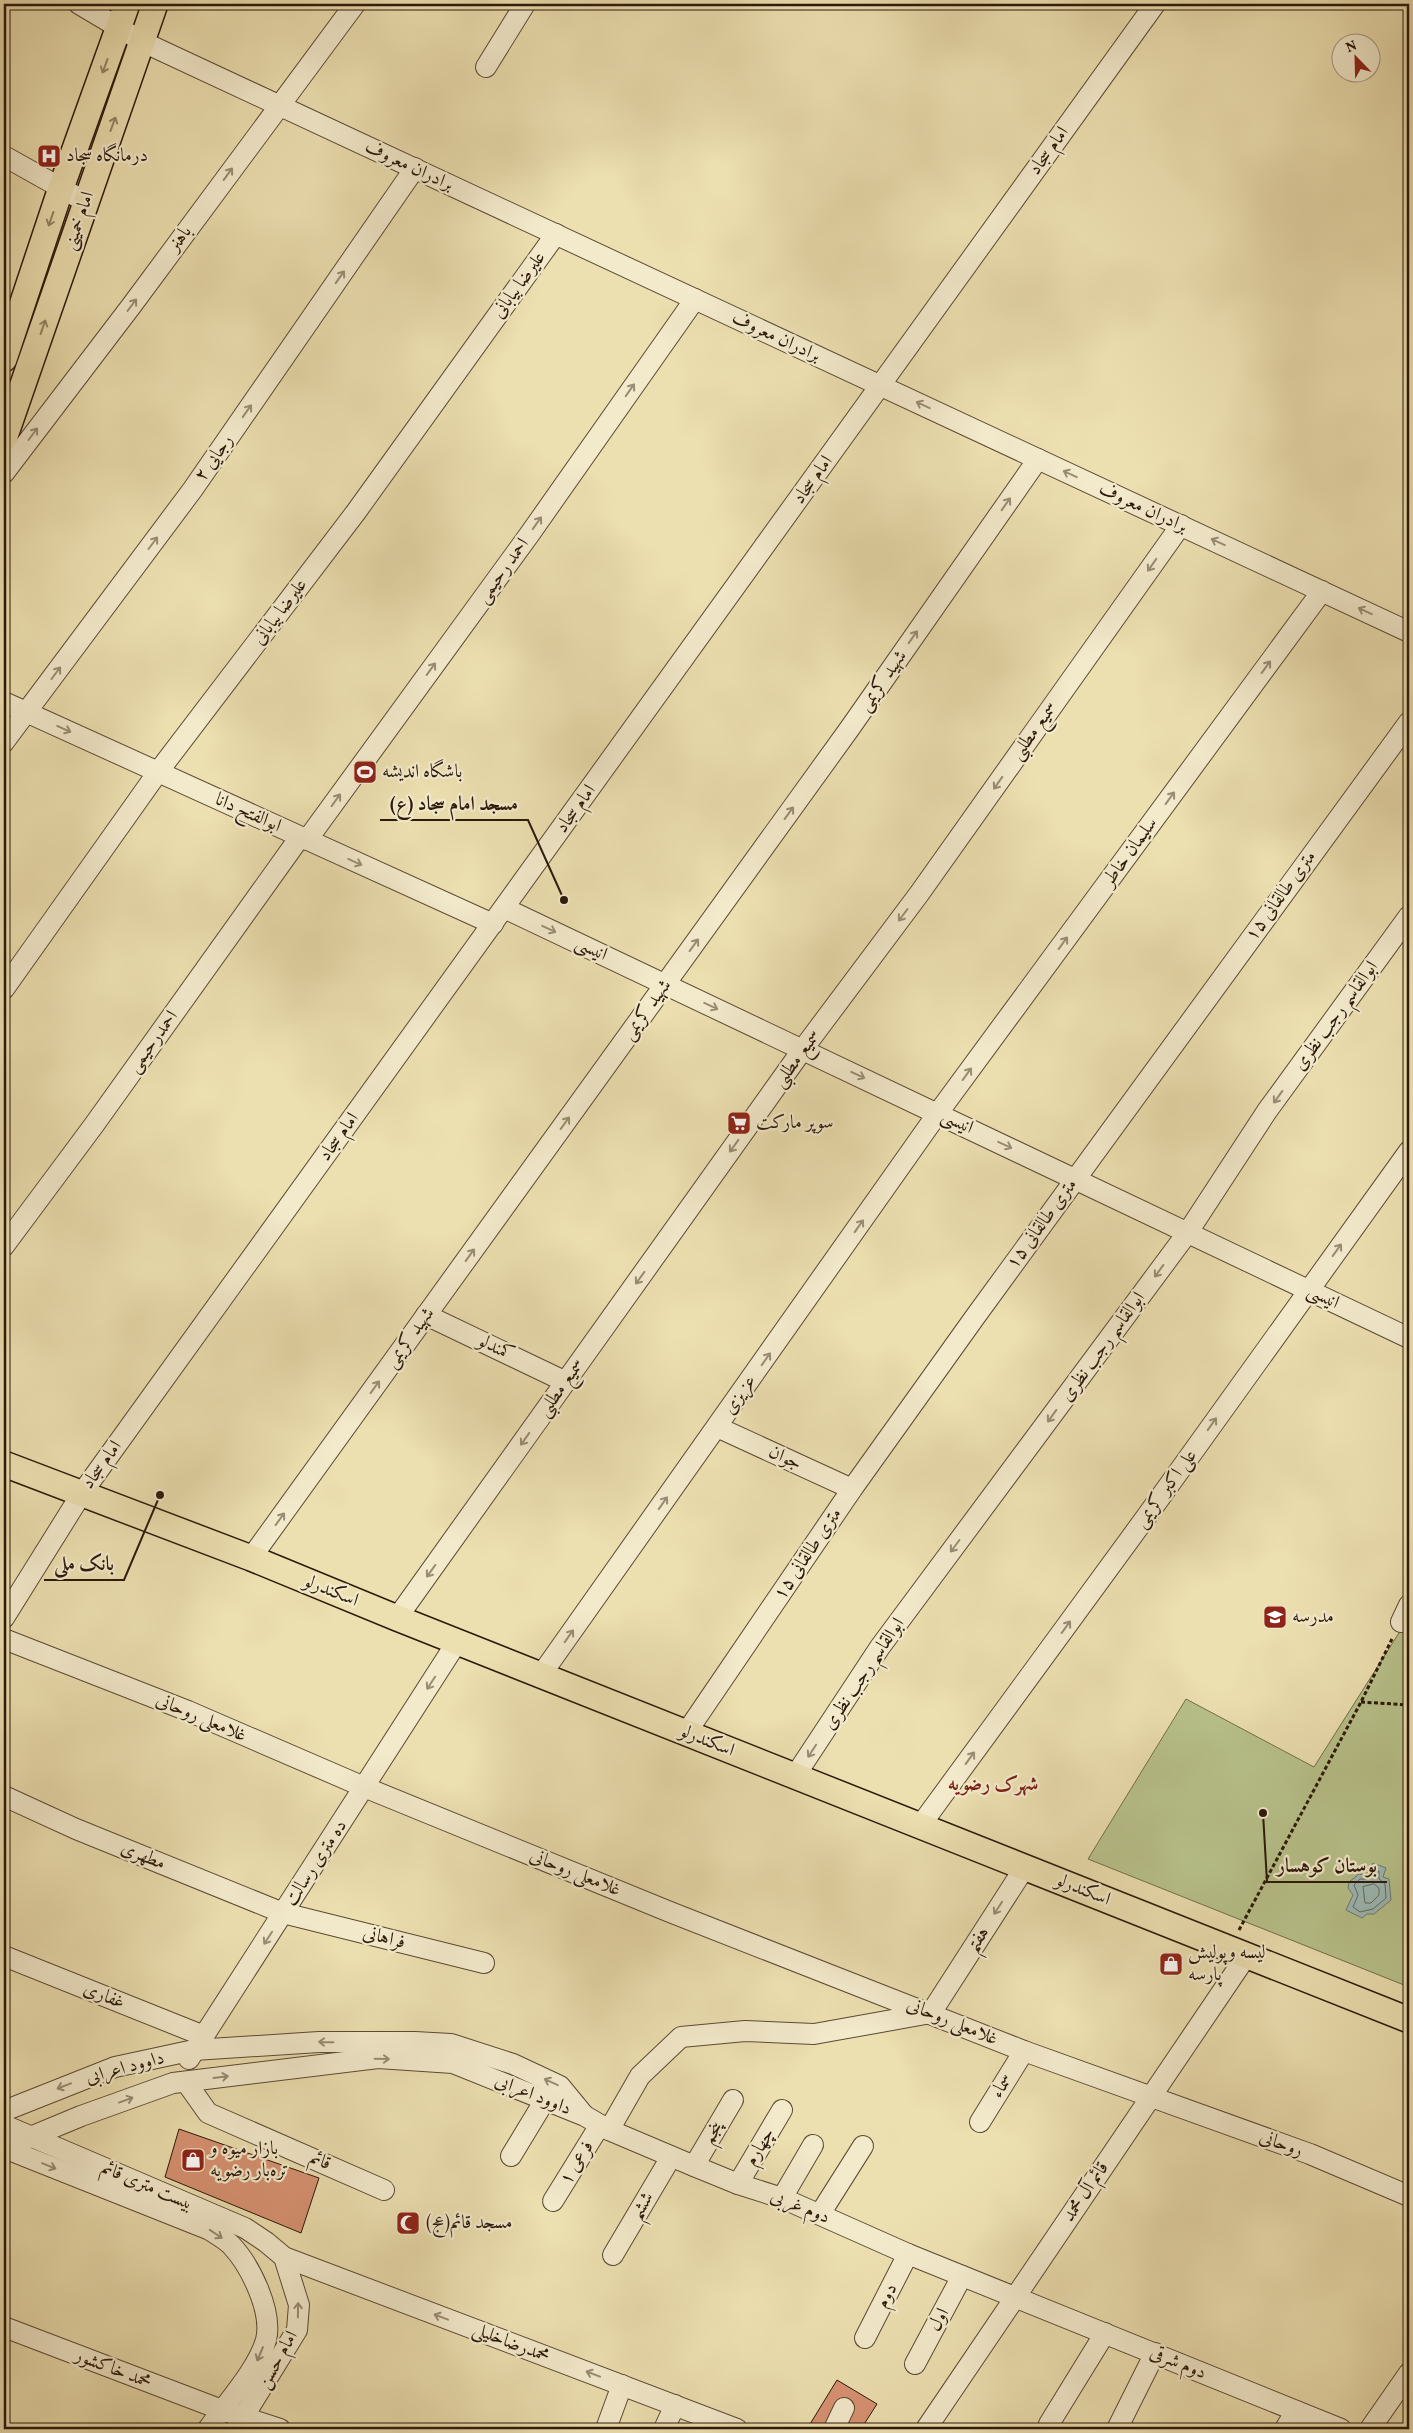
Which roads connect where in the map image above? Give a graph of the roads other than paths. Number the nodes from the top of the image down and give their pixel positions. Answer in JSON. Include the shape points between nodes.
{"nodes":[{"id":1,"x":79,"y":4,"type":"edge"},
{"id":2,"x":127,"y":4,"type":"edge"},
{"id":3,"x":155,"y":4,"type":"edge"},
{"id":4,"x":355,"y":4,"type":"edge"},
{"id":5,"x":525,"y":4,"type":"edge"},
{"id":6,"x":1155,"y":4,"type":"edge"},
{"id":7,"x":118,"y":27,"type":"junction"},
{"id":8,"x":143,"y":42,"type":"junction"},
{"id":9,"x":486,"y":67,"type":"dead end"},
{"id":10,"x":278,"y":105,"type":"junction"},
{"id":11,"x":4,"y":156,"type":"edge"},
{"id":12,"x":415,"y":168,"type":"junction"},
{"id":13,"x":61,"y":188,"type":"junction"},
{"id":14,"x":86,"y":202,"type":"junction"},
{"id":15,"x":556,"y":234,"type":"junction"},
{"id":16,"x":695,"y":299,"type":"junction"},
{"id":17,"x":6,"y":347,"type":"edge"},
{"id":18,"x":33,"y":356,"type":"junction"},
{"id":19,"x":882,"y":386,"type":"junction"},
{"id":20,"x":4,"y":439,"type":"edge"},
{"id":21,"x":1038,"y":458,"type":"junction"},
{"id":22,"x":4,"y":473,"type":"edge"},
{"id":23,"x":1181,"y":525,"type":"junction"},
{"id":24,"x":1322,"y":591,"type":"junction"},
{"id":25,"x":1409,"y":632,"type":"edge"},
{"id":26,"x":4,"y":702,"type":"edge"},
{"id":27,"x":26,"y":712,"type":"junction"},
{"id":28,"x":1409,"y":722,"type":"edge"},
{"id":29,"x":4,"y":742,"type":"edge"},
{"id":30,"x":158,"y":772,"type":"junction"},
{"id":31,"x":304,"y":838,"type":"junction"},
{"id":32,"x":499,"y":916,"type":"junction"},
{"id":33,"x":1409,"y":916,"type":"edge"},
{"id":34,"x":666,"y":984,"type":"junction"},
{"id":35,"x":4,"y":988,"type":"edge"},
{"id":36,"x":803,"y":1049,"type":"junction"},
{"id":37,"x":938,"y":1113,"type":"junction"},
{"id":38,"x":1409,"y":1151,"type":"edge"},
{"id":39,"x":1076,"y":1178,"type":"junction"},
{"id":40,"x":1188,"y":1232,"type":"junction"},
{"id":41,"x":4,"y":1246,"type":"edge"},
{"id":42,"x":1308,"y":1290,"type":"junction"},
{"id":43,"x":426,"y":1315,"type":"junction"},
{"id":44,"x":1409,"y":1338,"type":"edge"},
{"id":45,"x":566,"y":1382,"type":"junction"},
{"id":46,"x":717,"y":1428,"type":"junction"},
{"id":47,"x":4,"y":1464,"type":"edge"},
{"id":48,"x":852,"y":1490,"type":"junction"},
{"id":49,"x":82,"y":1493,"type":"junction"},
{"id":50,"x":251,"y":1558,"type":"junction"},
{"id":51,"x":4,"y":1618,"type":"edge"},
{"id":52,"x":397,"y":1618,"type":"junction"},
{"id":53,"x":4,"y":1639,"type":"edge"},
{"id":54,"x":457,"y":1642,"type":"junction"},
{"id":55,"x":541,"y":1675,"type":"junction"},
{"id":56,"x":686,"y":1733,"type":"junction"},
{"id":57,"x":795,"y":1776,"type":"junction"},
{"id":58,"x":364,"y":1787,"type":"junction"},
{"id":59,"x":4,"y":1796,"type":"edge"},
{"id":60,"x":920,"y":1826,"type":"junction"},
{"id":61,"x":1025,"y":1867,"type":"junction"},
{"id":62,"x":283,"y":1913,"type":"junction"},
{"id":63,"x":1238,"y":1952,"type":"junction"},
{"id":64,"x":4,"y":1956,"type":"edge"},
{"id":65,"x":484,"y":1963,"type":"dead end"},
{"id":66,"x":931,"y":2013,"type":"junction"},
{"id":67,"x":1409,"y":2020,"type":"edge"},
{"id":68,"x":199,"y":2043,"type":"junction"},
{"id":69,"x":1024,"y":2051,"type":"junction"},
{"id":70,"x":179,"y":2082,"type":"junction"},
{"id":71,"x":1151,"y":2096,"type":"junction"},
{"id":72,"x":545,"y":2100,"type":"junction"},
{"id":73,"x":733,"y":2100,"type":"dead end"},
{"id":74,"x":782,"y":2110,"type":"dead end"},
{"id":75,"x":4,"y":2111,"type":"edge"},
{"id":76,"x":980,"y":2122,"type":"dead end"},
{"id":77,"x":598,"y":2123,"type":"junction"},
{"id":78,"x":4,"y":2125,"type":"edge"},
{"id":79,"x":32,"y":2136,"type":"junction"},
{"id":80,"x":813,"y":2144,"type":"dead end"},
{"id":81,"x":863,"y":2146,"type":"dead end"},
{"id":82,"x":4,"y":2148,"type":"edge"},
{"id":83,"x":511,"y":2156,"type":"dead end"},
{"id":84,"x":671,"y":2156,"type":"junction"},
{"id":85,"x":694,"y":2166,"type":"junction"},
{"id":86,"x":738,"y":2184,"type":"junction"},
{"id":87,"x":384,"y":2190,"type":"dead end"},
{"id":88,"x":1409,"y":2196,"type":"edge"},
{"id":89,"x":782,"y":2198,"type":"junction"},
{"id":90,"x":554,"y":2200,"type":"dead end"},
{"id":91,"x":820,"y":2214,"type":"junction"},
{"id":92,"x":908,"y":2254,"type":"junction"},
{"id":93,"x":613,"y":2255,"type":"dead end"},
{"id":94,"x":284,"y":2257,"type":"junction"},
{"id":95,"x":251,"y":2274,"type":"joint"},
{"id":96,"x":962,"y":2276,"type":"junction"},
{"id":97,"x":1015,"y":2297,"type":"junction"},
{"id":98,"x":4,"y":2327,"type":"edge"},
{"id":99,"x":1105,"y":2333,"type":"junction"},
{"id":100,"x":865,"y":2338,"type":"dead end"},
{"id":101,"x":1155,"y":2354,"type":"junction"},
{"id":102,"x":915,"y":2364,"type":"dead end"},
{"id":103,"x":1408,"y":2376,"type":"edge"},
{"id":104,"x":622,"y":2385,"type":"junction"},
{"id":105,"x":675,"y":2405,"type":"junction"},
{"id":106,"x":844,"y":2408,"type":"dead end"},
{"id":107,"x":222,"y":2410,"type":"junction"},
{"id":108,"x":1296,"y":2411,"type":"junction"},
{"id":109,"x":241,"y":2423,"type":"edge"},
{"id":110,"x":1049,"y":2424,"type":"dead end"},
{"id":111,"x":607,"y":2426,"type":"dead end"},
{"id":112,"x":208,"y":2429,"type":"edge"},
{"id":113,"x":280,"y":2429,"type":"edge"},
{"id":114,"x":664,"y":2429,"type":"edge"},
{"id":115,"x":737,"y":2429,"type":"edge"},
{"id":116,"x":834,"y":2429,"type":"edge"},
{"id":117,"x":926,"y":2429,"type":"edge"},
{"id":118,"x":1117,"y":2429,"type":"edge"},
{"id":119,"x":1285,"y":2429,"type":"edge"},
{"id":120,"x":1341,"y":2429,"type":"edge"},
{"id":121,"x":1370,"y":2429,"type":"edge"}],
"edges":[{"from":1,"to":7,"type":"street","name":"برادران معروف"},
{"from":2,"to":7,"type":"main road","name":"امام خمینی"},
{"from":3,"to":8,"type":"main road","name":"امام خمینی"},
{"from":4,"to":10,"type":"street","name":"باهنر"},
{"from":5,"to":9,"type":"street"},
{"from":6,"to":19,"type":"street","name":"امام سجاد"},
{"from":7,"to":8,"type":"street","name":"برادران معروف"},
{"from":7,"to":13,"type":"main road","name":"امام خمینی","one_way":true},
{"from":8,"to":10,"type":"street","name":"برادران معروف"},
{"from":14,"to":8,"type":"main road","name":"امام خمینی","one_way":true},
{"from":10,"to":12,"type":"street","name":"برادران معروف"},
{"from":22,"to":10,"type":"street","name":"باهنر","one_way":true},
{"from":11,"to":13,"type":"street"},
{"from":12,"to":15,"type":"street","name":"برادران معروف"},
{"from":27,"to":12,"type":"street","name":"رجایی ۲","one_way":true,"via":[[193,489]]},
{"from":13,"to":14,"type":"street"},
{"from":13,"to":17,"type":"main road","name":"امام خمینی","one_way":true},
{"from":18,"to":14,"type":"main road","name":"امام خمینی","one_way":true},
{"from":15,"to":16,"type":"street","name":"برادران معروف"},
{"from":15,"to":30,"type":"street","name":"علیرضا بیابانی","via":[[356,512]]},
{"from":16,"to":19,"type":"street","name":"برادران معروف"},
{"from":31,"to":16,"type":"street","name":"احمد رحیمی","one_way":true,"via":[[529,535]]},
{"from":17,"to":18,"type":"street"},
{"from":18,"to":20,"type":"main road","name":"امام خمینی"},
{"from":21,"to":19,"type":"street","name":"برادران معروف","one_way":true},
{"from":19,"to":32,"type":"street","name":"امام سجاد"},
{"from":23,"to":21,"type":"street","name":"برادران معروف","one_way":true},
{"from":34,"to":21,"type":"street","name":"شهید کریمی","one_way":true},
{"from":24,"to":23,"type":"street","name":"برادران معروف","one_way":true},
{"from":23,"to":36,"type":"street","name":"سمیع مطلبی","one_way":true,"via":[[919,894]]},
{"from":25,"to":24,"type":"street","name":"برادران معروف","one_way":true},
{"from":37,"to":24,"type":"street","name":"سلیمان خاطر","one_way":true},
{"from":26,"to":27,"type":"street","name":"ابوالفتح دانا"},
{"from":27,"to":29,"type":"street","name":"رجایی ۲"},
{"from":27,"to":30,"type":"street","name":"ابوالفتح دانا","one_way":true},
{"from":28,"to":39,"type":"street","name":"۱۵ متری طالقانی"},
{"from":30,"to":31,"type":"street","name":"ابوالفتح دانا"},
{"from":30,"to":35,"type":"street","name":"علیرضا بیابانی"},
{"from":31,"to":32,"type":"street","name":"ابوالفتح دانا","one_way":true},
{"from":31,"to":41,"type":"street","name":"احمدرحیمی"},
{"from":32,"to":34,"type":"street","name":"انیسی","one_way":true},
{"from":32,"to":49,"type":"street","name":"امام سجاد"},
{"from":33,"to":40,"type":"street","name":"ابوالقاسم رجب نظری","one_way":true,"via":[[1267,1111]]},
{"from":34,"to":36,"type":"street","name":"انیسی","one_way":true},
{"from":43,"to":34,"type":"street","name":"شهید کریمی","one_way":true},
{"from":36,"to":37,"type":"street","name":"انیسی","one_way":true},
{"from":36,"to":45,"type":"street","name":"سمیع مطلبی","one_way":true},
{"from":37,"to":39,"type":"street","name":"انیسی","one_way":true},
{"from":46,"to":37,"type":"street","name":"عزیزی","one_way":true},
{"from":42,"to":38,"type":"street","name":"علی اکبر کریمی","one_way":true},
{"from":39,"to":40,"type":"street","name":"انیسی"},
{"from":39,"to":48,"type":"street","name":"۱۵ متری طالقانی"},
{"from":40,"to":42,"type":"street","name":"انیسی"},
{"from":40,"to":57,"type":"street","name":"ابوالقاسم رجب نظری","one_way":true,"via":[[880,1647]]},
{"from":42,"to":44,"type":"street","name":"انیسی"},
{"from":60,"to":42,"type":"street","name":"علی اکبر کریمی","one_way":true,"via":[[1149,1514]]},
{"from":43,"to":45,"type":"street","name":"کمندلو"},
{"from":50,"to":43,"type":"street","name":"شهید کریمی","one_way":true},
{"from":45,"to":52,"type":"street","name":"سمیع مطلبی","one_way":true},
{"from":46,"to":48,"type":"street","name":"جوان"},
{"from":55,"to":46,"type":"street","name":"عزیزی","one_way":true},
{"from":47,"to":49,"type":"main road","name":"اسکندرلو"},
{"from":48,"to":56,"type":"street","name":"۱۵ متری طالقانی"},
{"from":49,"to":50,"type":"main road","name":"اسکندرلو"},
{"from":49,"to":51,"type":"street","name":"امام سجاد"},
{"from":50,"to":52,"type":"main road","name":"اسکندرلو"},
{"from":52,"to":54,"type":"main road","name":"اسکندرلو"},
{"from":53,"to":58,"type":"street","name":"غلامعلی روحانی","via":[[188,1711]]},
{"from":54,"to":55,"type":"main road","name":"اسکندرلو"},
{"from":54,"to":58,"type":"street","name":"ده متری رسالت","one_way":true},
{"from":55,"to":56,"type":"main road","name":"اسکندرلو"},
{"from":56,"to":57,"type":"main road","name":"اسکندرلو"},
{"from":57,"to":60,"type":"main road","name":"اسکندرلو"},
{"from":58,"to":62,"type":"street","name":"ده متری رسالت"},
{"from":58,"to":66,"type":"street","name":"غلامعلی روحانی","via":[[670,1912]]},
{"from":59,"to":62,"type":"street","name":"مطهری"},
{"from":60,"to":61,"type":"main road","name":"اسکندرلو"},
{"from":61,"to":63,"type":"main road","name":"اسکندرلو"},
{"from":61,"to":66,"type":"street","name":"هفتم","one_way":true},
{"from":62,"to":65,"type":"street","name":"فراهانی"},
{"from":62,"to":68,"type":"street","name":"ده متری رسالت","one_way":true},
{"from":63,"to":67,"type":"main road","name":"اسکندرلو"},
{"from":63,"to":71,"type":"street","name":"قائم آل محمد"},
{"from":64,"to":68,"type":"street","name":"غفاری"},
{"from":66,"to":69,"type":"street","name":"غلامعلی روحانی"},
{"from":66,"to":77,"type":"street","name":"فرعی ۱","via":[[814,2034],[745,2031],[681,2037]]},
{"from":68,"to":70,"type":"street","name":"ده متری رسالت"},
{"from":68,"to":75,"type":"street","name":"داوود اعرابی","one_way":true,"via":[[115,2067]]},
{"from":77,"to":68,"type":"street","name":"داوود اعرابی","one_way":true,"via":[[560,2086],[513,2064],[451,2044]]},
{"from":69,"to":71,"type":"street","name":"غلامعلی روحانی"},
{"from":69,"to":76,"type":"street","name":"سماء"},
{"from":70,"to":72,"type":"street","name":"داوود اعرابی","one_way":true,"via":[[378,2058],[453,2063]]},
{"from":79,"to":70,"type":"street","name":"داوود اعرابی","one_way":true},
{"from":70,"to":87,"type":"street","name":"قائم","via":[[208,2113]]},
{"from":71,"to":88,"type":"street","name":"روحانی","via":[[1310,2154]]},
{"from":71,"to":97,"type":"street","name":"قائم آل محمد"},
{"from":72,"to":77,"type":"street","name":"داوود اعرابی"},
{"from":72,"to":83,"type":"street"},
{"from":73,"to":85,"type":"street","name":"پنجم"},
{"from":74,"to":86,"type":"street","name":"چهارم"},
{"from":77,"to":84,"type":"street","name":"دوم غربی"},
{"from":77,"to":90,"type":"street","name":"فرعی ۱"},
{"from":78,"to":79,"type":"street","name":"بیست متری قائم"},
{"from":79,"to":82,"type":"street","name":"داوود اعرابی"},
{"from":79,"to":94,"type":"street","name":"بیست متری قائم","via":[[245,2228]]},
{"from":80,"to":89,"type":"street"},
{"from":81,"to":91,"type":"street"},
{"from":82,"to":95,"type":"street","name":"بیست متری قائم","one_way":true,"via":[[210,2230],[230,2244]]},
{"from":84,"to":85,"type":"street","name":"دوم غربی"},
{"from":84,"to":93,"type":"street","name":"ششم"},
{"from":85,"to":86,"type":"street","name":"دوم غربی"},
{"from":86,"to":89,"type":"street","name":"دوم غربی"},
{"from":89,"to":91,"type":"street","name":"دوم غربی"},
{"from":91,"to":92,"type":"street","name":"دوم غربی"},
{"from":92,"to":96,"type":"street","name":"دوم غربی"},
{"from":92,"to":100,"type":"street","name":"دوم"},
{"from":104,"to":94,"type":"street","name":"محمدرضاخلیلی","one_way":true},
{"from":109,"to":94,"type":"street","name":"امام حسن","one_way":true,"via":[[297,2330],[299,2305]]},
{"from":95,"to":107,"type":"street","name":"امام حسن","one_way":true,"via":[[265,2316],[266,2339],[256,2362]]},
{"from":96,"to":97,"type":"street","name":"دوم غربی"},
{"from":96,"to":102,"type":"street","name":"اول"},
{"from":97,"to":99,"type":"street","name":"دوم شرقی"},
{"from":97,"to":117,"type":"street","name":"قائم آل محمد"},
{"from":98,"to":107,"type":"street","name":"محمد خاکشور"},
{"from":99,"to":101,"type":"street","name":"دوم شرقی"},
{"from":99,"to":110,"type":"street"},
{"from":101,"to":108,"type":"street","name":"دوم شرقی"},
{"from":101,"to":118,"type":"street"},
{"from":103,"to":121,"type":"street"},
{"from":104,"to":105,"type":"street","name":"محمدرضاخلیلی"},
{"from":104,"to":111,"type":"street"},
{"from":105,"to":114,"type":"street"},
{"from":105,"to":115,"type":"street","name":"محمدرضاخلیلی"},
{"from":106,"to":116,"type":"street"},
{"from":107,"to":109,"type":"street","name":"محمد خاکشور"},
{"from":107,"to":112,"type":"street","name":"امام حسن"},
{"from":108,"to":119,"type":"street"},
{"from":108,"to":120,"type":"street","name":"دوم شرقی"},
{"from":109,"to":113,"type":"street","name":"محمد خاکشور"}]}
